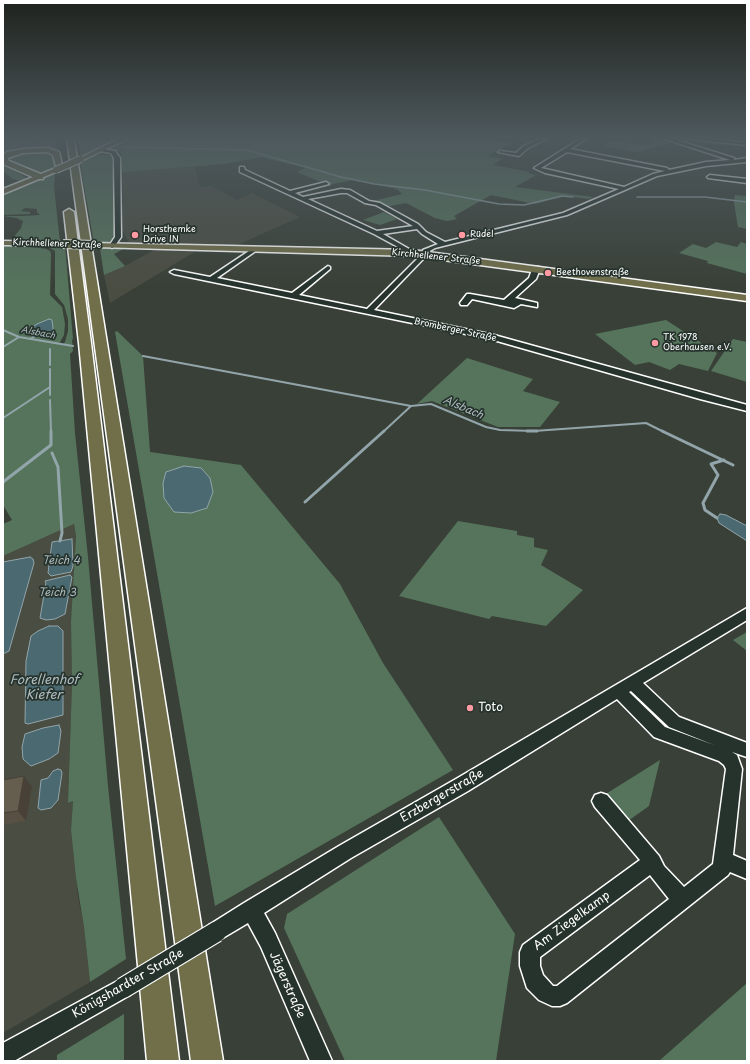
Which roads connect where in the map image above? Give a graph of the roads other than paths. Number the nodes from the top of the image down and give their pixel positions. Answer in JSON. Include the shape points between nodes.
{"nodes":[{"id":1,"x":67,"y":189,"type":"edge"},
{"id":2,"x":77,"y":189,"type":"edge"},
{"id":3,"x":117,"y":189,"type":"edge"},
{"id":4,"x":279,"y":189,"type":"edge"},
{"id":5,"x":306,"y":189,"type":"edge"},
{"id":6,"x":622,"y":189,"type":"edge"},
{"id":7,"x":288,"y":193,"type":"junction"},
{"id":8,"x":302,"y":199,"type":"junction"},
{"id":9,"x":418,"y":227,"type":"junction"},
{"id":10,"x":376,"y":234,"type":"junction"},
{"id":11,"x":118,"y":237,"type":"junction"},
{"id":12,"x":3,"y":243,"type":"edge"},
{"id":13,"x":444,"y":244,"type":"junction"},
{"id":14,"x":112,"y":246,"type":"junction"},
{"id":15,"x":122,"y":246,"type":"junction"},
{"id":16,"x":255,"y":249,"type":"junction"},
{"id":17,"x":413,"y":253,"type":"junction"},
{"id":18,"x":425,"y":254,"type":"junction"},
{"id":19,"x":328,"y":268,"type":"dead end"},
{"id":20,"x":536,"y":269,"type":"junction"},
{"id":21,"x":174,"y":272,"type":"dead end"},
{"id":22,"x":211,"y":279,"type":"junction"},
{"id":23,"x":293,"y":296,"type":"junction"},
{"id":24,"x":747,"y":298,"type":"edge"},
{"id":25,"x":506,"y":301,"type":"junction"},
{"id":26,"x":464,"y":303,"type":"dead end"},
{"id":27,"x":534,"y":305,"type":"dead end"},
{"id":28,"x":368,"y":312,"type":"junction"},
{"id":29,"x":747,"y":408,"type":"edge"},
{"id":30,"x":747,"y":613,"type":"edge"},
{"id":31,"x":625,"y":687,"type":"junction"},
{"id":32,"x":747,"y":750,"type":"edge"},
{"id":33,"x":601,"y":800,"type":"dead end"},
{"id":34,"x":723,"y":860,"type":"junction"},
{"id":35,"x":653,"y":862,"type":"junction"},
{"id":36,"x":747,"y":870,"type":"edge"},
{"id":37,"x":683,"y":900,"type":"junction"},
{"id":38,"x":251,"y":910,"type":"junction"},
{"id":39,"x":3,"y":1055,"type":"edge"},
{"id":40,"x":163,"y":1061,"type":"edge"},
{"id":41,"x":207,"y":1061,"type":"edge"},
{"id":42,"x":321,"y":1061,"type":"edge"}],
"edges":[{"from":1,"to":40,"type":"highway"},
{"from":2,"to":41,"type":"highway"},
{"from":3,"to":11,"type":"street"},
{"from":4,"to":7,"type":"street"},
{"from":5,"to":7,"type":"street"},
{"from":6,"to":13,"type":"street","via":[[565,214]]},
{"from":7,"to":8,"type":"street"},
{"from":8,"to":9,"type":"street","via":[[348,191],[367,202],[378,204]]},
{"from":8,"to":10,"type":"street"},
{"from":9,"to":10,"type":"street"},
{"from":9,"to":13,"type":"street"},
{"from":10,"to":17,"type":"street"},
{"from":11,"to":14,"type":"street","name":"Kirchhellener Straße"},
{"from":11,"to":15,"type":"street","via":[[122,240]]},
{"from":12,"to":14,"type":"main road","name":"Kirchhellener Straße","bridge":true},
{"from":13,"to":18,"type":"street","via":[[425,251]]},
{"from":14,"to":15,"type":"main road","name":"Kirchhellener Straße"},
{"from":15,"to":16,"type":"main road","name":"Kirchhellener Straße"},
{"from":16,"to":17,"type":"main road","name":"Kirchhellener Straße"},
{"from":16,"to":22,"type":"street"},
{"from":17,"to":18,"type":"main road","name":"Kirchhellener Straße"},
{"from":18,"to":20,"type":"main road","name":"Kirchhellener Straße"},
{"from":18,"to":28,"type":"street"},
{"from":19,"to":23,"type":"street"},
{"from":20,"to":24,"type":"main road","name":"Kirchhellener Straße"},
{"from":20,"to":25,"type":"street","via":[[532,279]]},
{"from":21,"to":22,"type":"street","name":"Bromberger Straße"},
{"from":22,"to":23,"type":"street","name":"Bromberger Straße"},
{"from":23,"to":28,"type":"street","name":"Bromberger Straße"},
{"from":25,"to":26,"type":"street","via":[[468,294]]},
{"from":25,"to":27,"type":"street","via":[[514,306],[520,301]]},
{"from":28,"to":29,"type":"street","name":"Bromberger Straße","via":[[491,336]]},
{"from":30,"to":31,"type":"street","name":"Erzbergerstraße"},
{"from":31,"to":32,"type":"street","via":[[674,722]]},
{"from":31,"to":34,"type":"street","name":"Am Ziegelkamp","via":[[660,732],[731,760],[734,768]]},
{"from":31,"to":38,"type":"street","name":"Erzbergerstraße"},
{"from":33,"to":35,"type":"street"},
{"from":34,"to":36,"type":"street"},
{"from":34,"to":37,"type":"street","name":"Am Ziegelkamp","via":[[722,869]]},
{"from":35,"to":37,"type":"street","via":[[658,872]]},
{"from":35,"to":37,"type":"street","name":"Am Ziegelkamp","via":[[530,952],[534,981],[546,993],[560,996]]},
{"from":38,"to":39,"type":"street","name":"Königshardter Straße","bridge":true,"via":[[123,988]]},
{"from":38,"to":42,"type":"street","name":"Jägerstraße","via":[[268,940]]}]}
